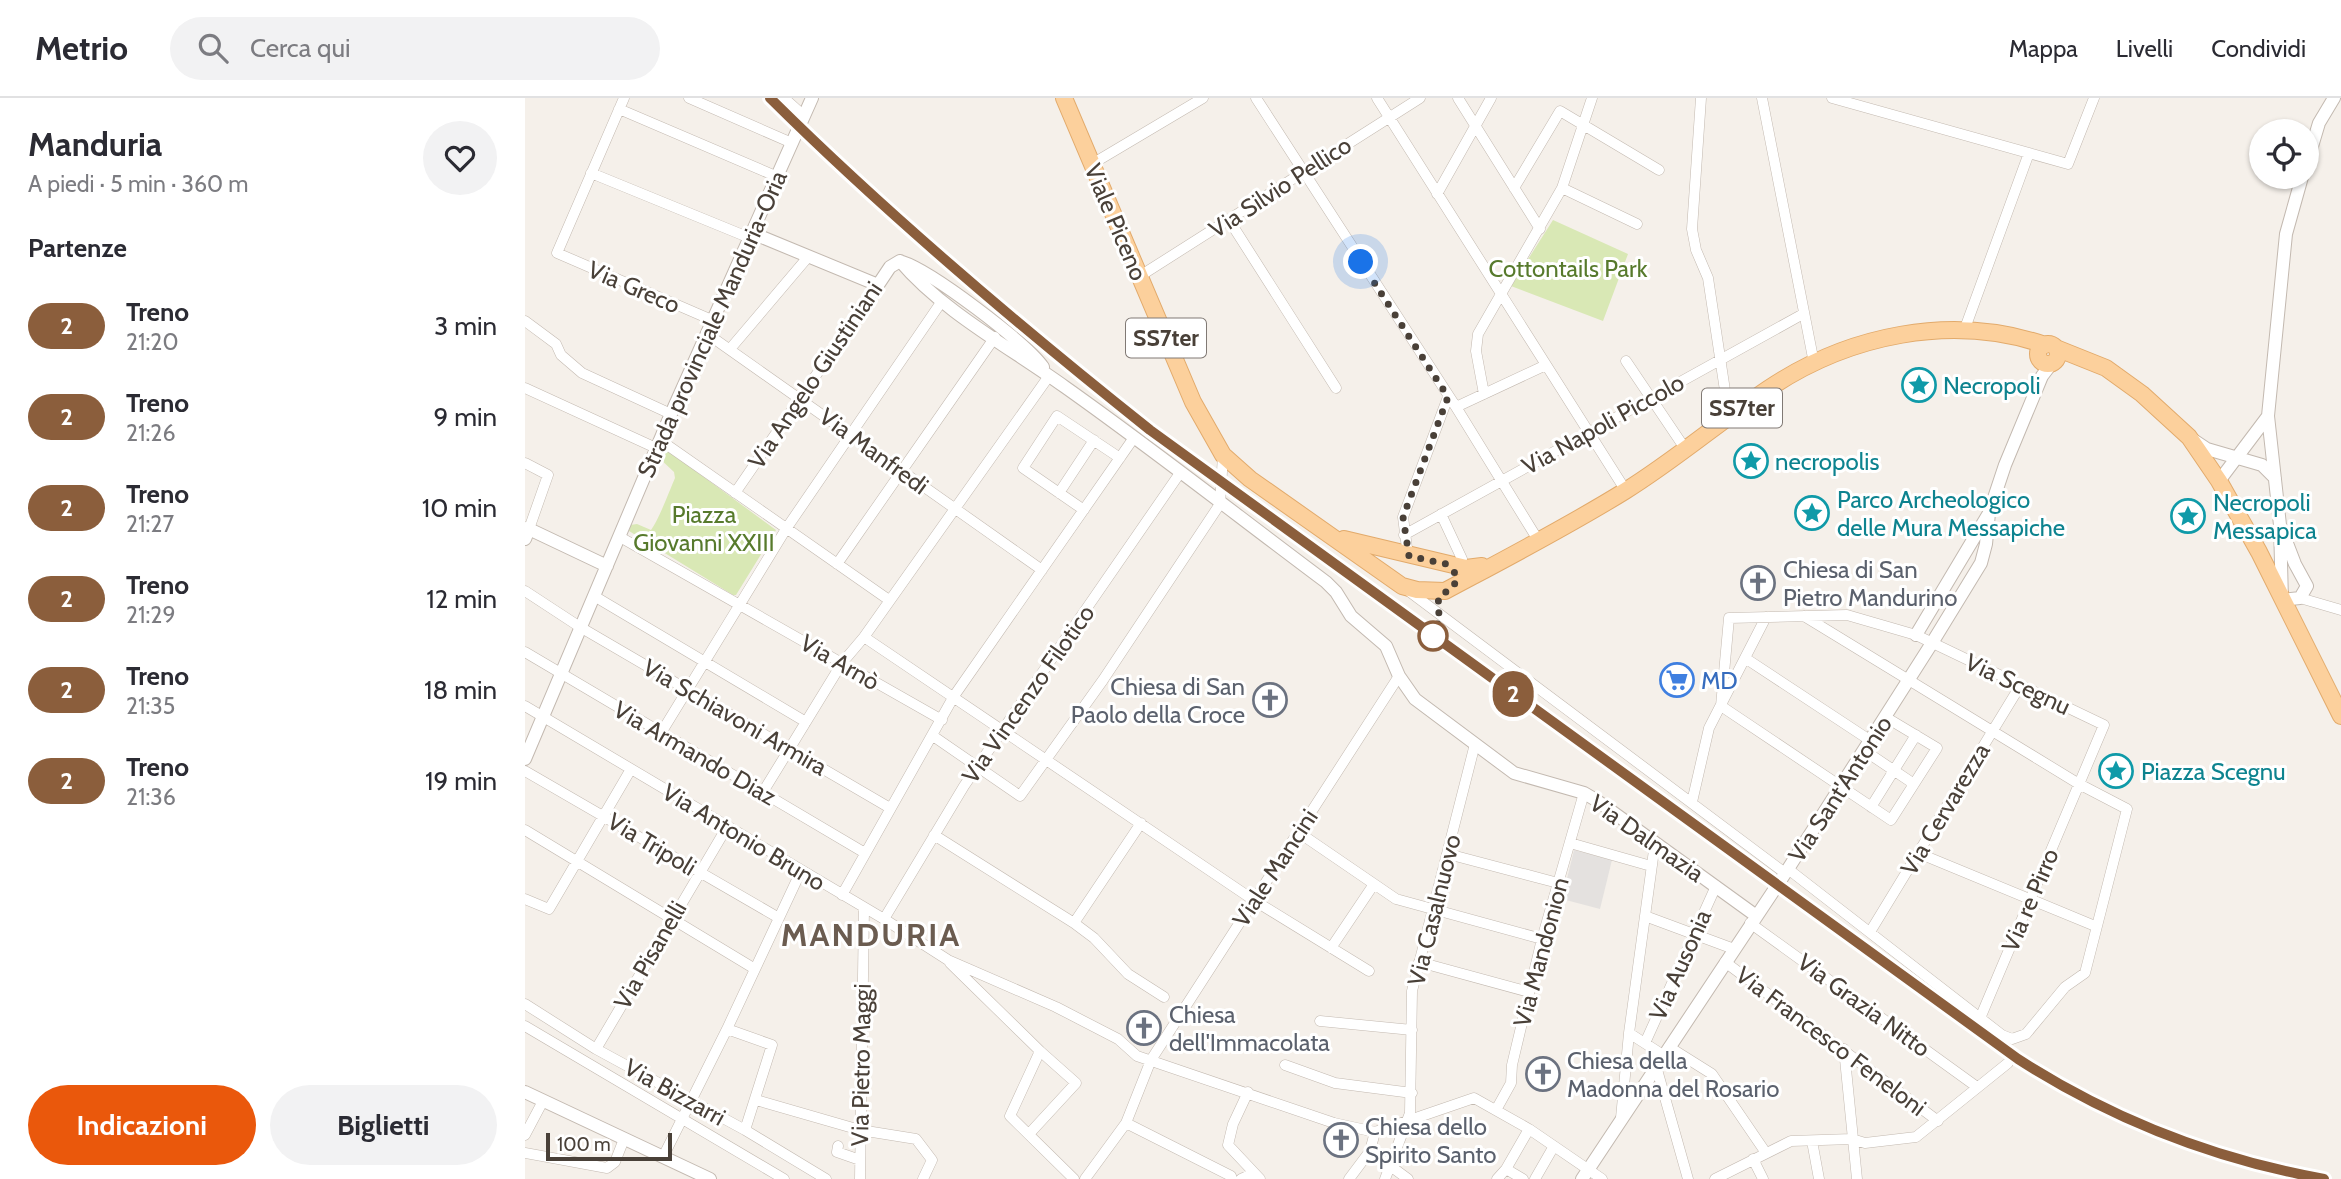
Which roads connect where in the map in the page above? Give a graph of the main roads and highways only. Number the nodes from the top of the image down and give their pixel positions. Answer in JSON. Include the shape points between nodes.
{"nodes":[{"id":1,"x":1064,"y":98,"type":"edge"},
{"id":2,"x":1327,"y":534,"type":"junction"},
{"id":3,"x":1383,"y":551,"type":"junction"},
{"id":4,"x":1446,"y":564,"type":"junction"},
{"id":5,"x":1492,"y":565,"type":"junction"},
{"id":6,"x":1378,"y":568,"type":"junction"},
{"id":7,"x":1449,"y":588,"type":"junction"},
{"id":8,"x":2341,"y":716,"type":"edge"}],
"edges":[{"from":1,"to":2,"type":"main road","name":"Viale Piceno","number":"SS7ter","via":[[1193,402],[1223,455]]},
{"from":2,"to":3,"type":"main road","number":"SS7ter"},
{"from":2,"to":6,"type":"main road","number":"SS7ter"},
{"from":3,"to":4,"type":"main road","number":"SS7ter"},
{"from":3,"to":6,"type":"main road","via":[[1376,556]]},
{"from":4,"to":5,"type":"main road","number":"SS7ter","via":[[1466,568]]},
{"from":4,"to":7,"type":"main road","via":[[1457,575]]},
{"from":5,"to":7,"type":"main road","number":"SS7ter"},
{"from":5,"to":8,"type":"main road","number":"SS7ter","via":[[1626,491],[1769,388],[1827,356],[1894,334],[1944,330],[2019,337],[2047,358],[2082,357],[2106,368],[2189,437],[2259,552]]},
{"from":6,"to":7,"type":"main road","number":"SS7ter","via":[[1402,586]]}]}
